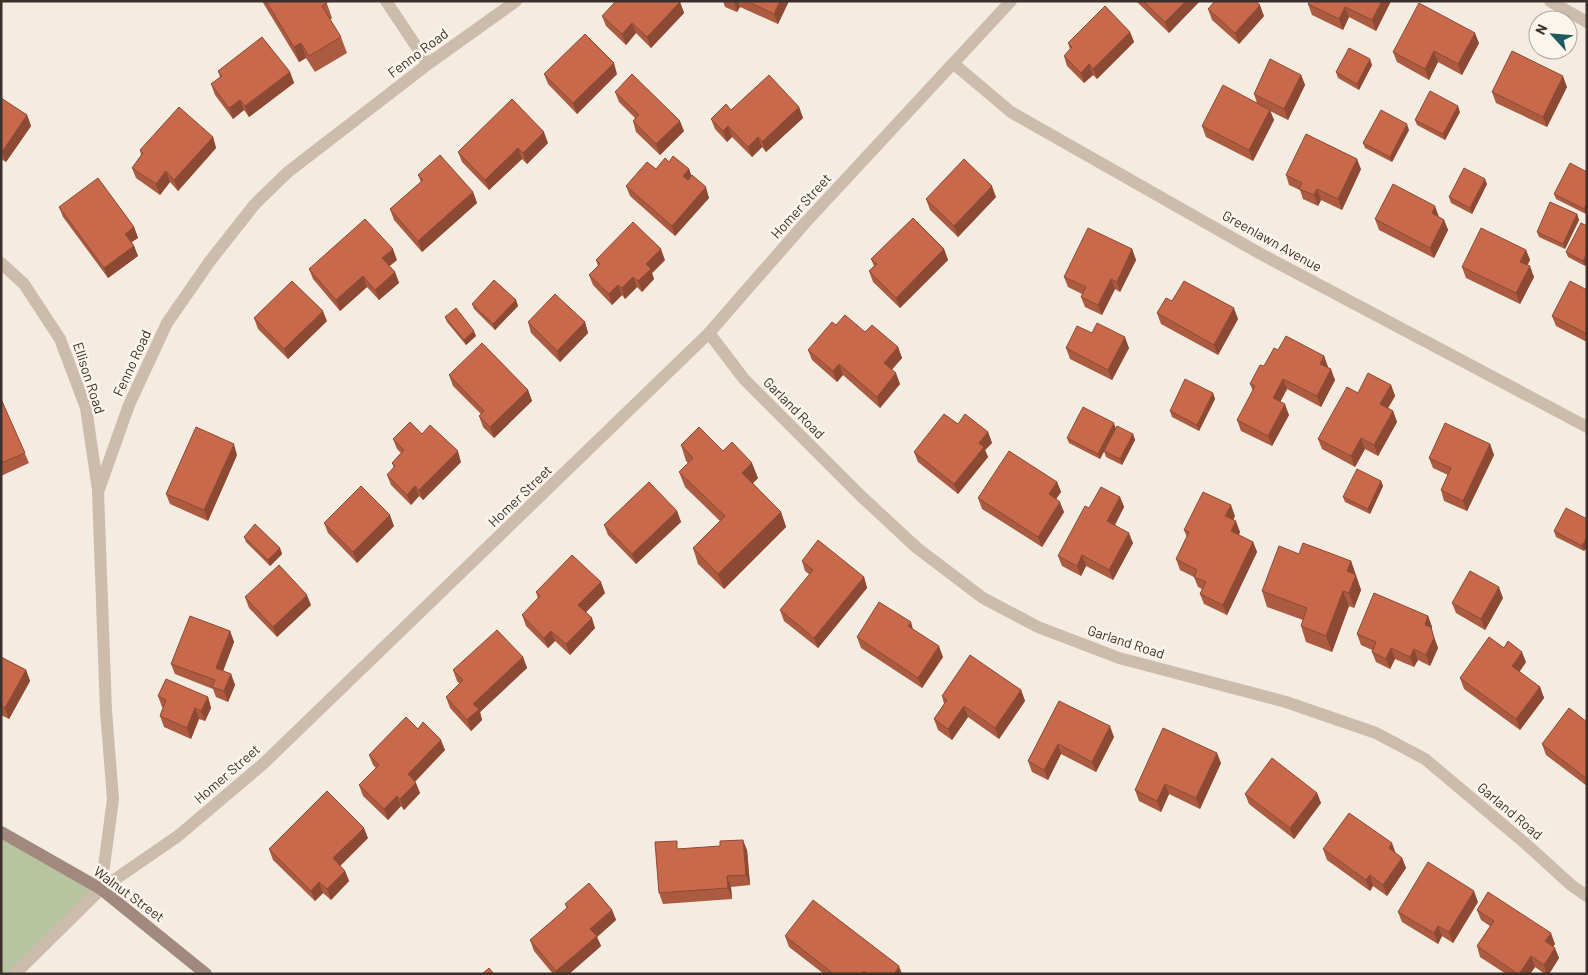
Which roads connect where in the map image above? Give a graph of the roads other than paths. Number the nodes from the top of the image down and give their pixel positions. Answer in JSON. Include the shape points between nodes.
{"nodes":[{"id":1,"x":386,"y":1,"type":"edge"},
{"id":2,"x":516,"y":1,"type":"edge"},
{"id":3,"x":1011,"y":1,"type":"edge"},
{"id":4,"x":1550,"y":1,"type":"edge"},
{"id":5,"x":1587,"y":22,"type":"edge"},
{"id":6,"x":428,"y":64,"type":"junction"},
{"id":7,"x":954,"y":64,"type":"junction"},
{"id":8,"x":1,"y":263,"type":"edge"},
{"id":9,"x":709,"y":334,"type":"junction"},
{"id":10,"x":1587,"y":427,"type":"edge"},
{"id":11,"x":98,"y":492,"type":"junction"},
{"id":12,"x":1,"y":832,"type":"edge"},
{"id":13,"x":101,"y":889,"type":"junction"},
{"id":14,"x":1587,"y":896,"type":"edge"},
{"id":15,"x":15,"y":974,"type":"edge"},
{"id":16,"x":206,"y":974,"type":"edge"}],
"edges":[{"from":1,"to":6,"type":"street"},
{"from":2,"to":6,"type":"street","name":"Fenno Road"},
{"from":3,"to":7,"type":"street","name":"Homer Street"},
{"from":4,"to":5,"type":"street"},
{"from":6,"to":11,"type":"street","name":"Fenno Road","via":[[288,172],[255,204],[210,260],[167,323],[129,404]]},
{"from":7,"to":9,"type":"street","name":"Homer Street","via":[[805,223]]},
{"from":7,"to":10,"type":"street","name":"Greenlawn Avenue","via":[[1011,112],[1260,253]]},
{"from":8,"to":11,"type":"street","name":"Ellison Road","via":[[24,284],[60,339],[86,408]]},
{"from":9,"to":13,"type":"street","name":"Homer Street","via":[[263,764],[173,840]]},
{"from":9,"to":14,"type":"street","name":"Garland Road","via":[[744,379],[862,497],[917,548],[983,598],[1038,627],[1119,658],[1286,702],[1376,733],[1425,759]]},
{"from":11,"to":13,"type":"street","name":"Fenno Road","via":[[106,711],[113,799]]},
{"from":12,"to":13,"type":"main road","name":"Walnut Street"},
{"from":13,"to":15,"type":"street","name":"Homer Street"},
{"from":13,"to":16,"type":"main road","name":"Walnut Street"}]}
